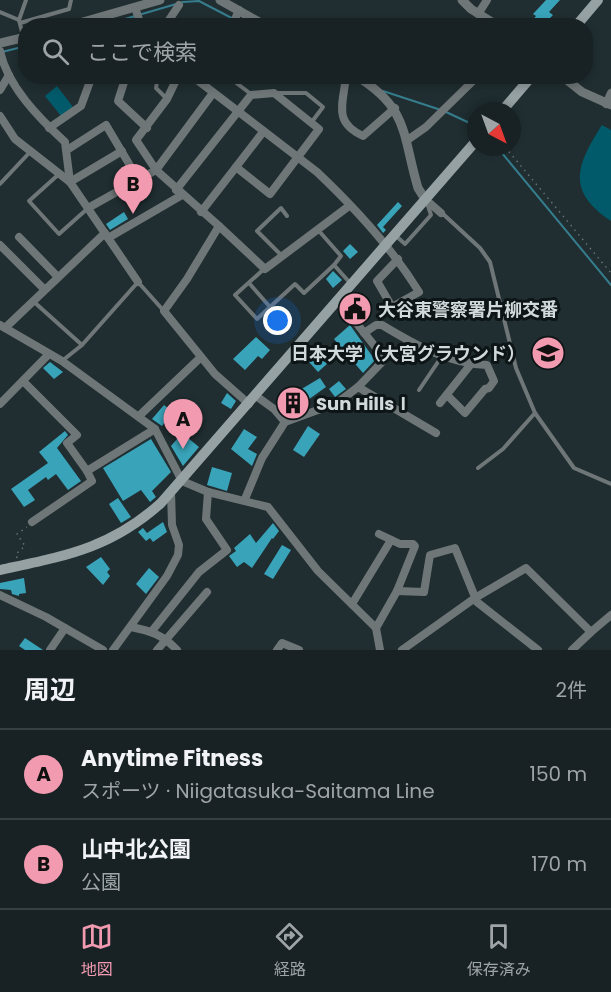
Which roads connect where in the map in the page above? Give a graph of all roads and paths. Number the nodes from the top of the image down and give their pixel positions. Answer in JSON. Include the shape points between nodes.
{"nodes":[{"id":1,"x":26,"y":0,"type":"edge"},
{"id":2,"x":71,"y":0,"type":"edge"},
{"id":3,"x":160,"y":0,"type":"edge"},
{"id":4,"x":220,"y":0,"type":"edge"},
{"id":5,"x":462,"y":0,"type":"edge"},
{"id":6,"x":487,"y":0,"type":"edge"},
{"id":7,"x":598,"y":0,"type":"edge"},
{"id":8,"x":179,"y":5,"type":"dead end"},
{"id":9,"x":135,"y":7,"type":"junction"},
{"id":10,"x":239,"y":10,"type":"junction"},
{"id":11,"x":0,"y":12,"type":"edge"},
{"id":12,"x":478,"y":15,"type":"junction"},
{"id":13,"x":20,"y":18,"type":"edge"},
{"id":14,"x":34,"y":18,"type":"edge"},
{"id":15,"x":97,"y":18,"type":"edge"},
{"id":16,"x":138,"y":18,"type":"edge"},
{"id":17,"x":170,"y":18,"type":"edge"},
{"id":18,"x":236,"y":18,"type":"edge"},
{"id":19,"x":252,"y":18,"type":"edge"},
{"id":20,"x":483,"y":18,"type":"edge"},
{"id":21,"x":583,"y":18,"type":"edge"},
{"id":22,"x":18,"y":21,"type":"edge"},
{"id":23,"x":18,"y":39,"type":"edge"},
{"id":24,"x":0,"y":43,"type":"edge"},
{"id":25,"x":1,"y":54,"type":"edge"},
{"id":26,"x":9,"y":75,"type":"junction"},
{"id":27,"x":89,"y":84,"type":"edge"},
{"id":28,"x":123,"y":84,"type":"edge"},
{"id":29,"x":157,"y":84,"type":"edge"},
{"id":30,"x":174,"y":84,"type":"edge"},
{"id":31,"x":202,"y":84,"type":"edge"},
{"id":32,"x":237,"y":84,"type":"edge"},
{"id":33,"x":345,"y":84,"type":"edge"},
{"id":34,"x":368,"y":84,"type":"edge"},
{"id":35,"x":470,"y":84,"type":"edge"},
{"id":36,"x":525,"y":84,"type":"edge"},
{"id":37,"x":572,"y":84,"type":"edge"},
{"id":38,"x":0,"y":90,"type":"edge"},
{"id":39,"x":213,"y":93,"type":"junction"},
{"id":40,"x":274,"y":93,"type":"junction"},
{"id":41,"x":611,"y":93,"type":"edge"},
{"id":42,"x":251,"y":95,"type":"junction"},
{"id":43,"x":167,"y":99,"type":"junction"},
{"id":44,"x":510,"y":102,"type":"edge"},
{"id":45,"x":608,"y":104,"type":"edge"},
{"id":46,"x":395,"y":108,"type":"junction"},
{"id":47,"x":237,"y":112,"type":"junction"},
{"id":48,"x":0,"y":116,"type":"edge"},
{"id":49,"x":311,"y":123,"type":"junction"},
{"id":50,"x":49,"y":128,"type":"junction"},
{"id":51,"x":147,"y":128,"type":"junction"},
{"id":52,"x":263,"y":132,"type":"junction"},
{"id":53,"x":406,"y":141,"type":"junction"},
{"id":54,"x":67,"y":150,"type":"junction"},
{"id":55,"x":31,"y":151,"type":"junction"},
{"id":56,"x":122,"y":151,"type":"junction"},
{"id":57,"x":467,"y":151,"type":"edge"},
{"id":58,"x":513,"y":156,"type":"edge"},
{"id":59,"x":298,"y":159,"type":"junction"},
{"id":60,"x":236,"y":167,"type":"junction"},
{"id":61,"x":156,"y":170,"type":"junction"},
{"id":62,"x":59,"y":174,"type":"junction"},
{"id":63,"x":138,"y":179,"type":"junction"},
{"id":64,"x":70,"y":182,"type":"junction"},
{"id":65,"x":0,"y":184,"type":"edge"},
{"id":66,"x":179,"y":193,"type":"junction"},
{"id":67,"x":425,"y":199,"type":"junction"},
{"id":68,"x":349,"y":206,"type":"junction"},
{"id":69,"x":88,"y":208,"type":"junction"},
{"id":70,"x":201,"y":212,"type":"junction"},
{"id":71,"x":441,"y":213,"type":"joint"},
{"id":72,"x":288,"y":216,"type":"dead end"},
{"id":73,"x":219,"y":226,"type":"junction"},
{"id":74,"x":319,"y":231,"type":"junction"},
{"id":75,"x":107,"y":235,"type":"junction"},
{"id":76,"x":20,"y":237,"type":"dead end"},
{"id":77,"x":0,"y":245,"type":"edge"},
{"id":78,"x":385,"y":245,"type":"junction"},
{"id":79,"x":283,"y":256,"type":"junction"},
{"id":80,"x":398,"y":260,"type":"junction"},
{"id":81,"x":334,"y":265,"type":"junction"},
{"id":82,"x":265,"y":269,"type":"junction"},
{"id":83,"x":611,"y":273,"type":"edge"},
{"id":84,"x":57,"y":276,"type":"junction"},
{"id":85,"x":138,"y":282,"type":"junction"},
{"id":86,"x":249,"y":283,"type":"junction"},
{"id":87,"x":352,"y":284,"type":"junction"},
{"id":88,"x":44,"y":289,"type":"junction"},
{"id":89,"x":338,"y":300,"type":"junction"},
{"id":90,"x":32,"y":301,"type":"junction"},
{"id":91,"x":270,"y":307,"type":"junction"},
{"id":92,"x":164,"y":311,"type":"junction"},
{"id":93,"x":2,"y":326,"type":"edge"},
{"id":94,"x":364,"y":333,"type":"junction"},
{"id":95,"x":81,"y":345,"type":"junction"},
{"id":96,"x":49,"y":354,"type":"junction"},
{"id":97,"x":443,"y":356,"type":"junction"},
{"id":98,"x":201,"y":357,"type":"junction"},
{"id":99,"x":62,"y":362,"type":"junction"},
{"id":100,"x":471,"y":364,"type":"junction"},
{"id":101,"x":23,"y":381,"type":"junction"},
{"id":102,"x":358,"y":387,"type":"junction"},
{"id":103,"x":419,"y":390,"type":"dead end"},
{"id":104,"x":447,"y":395,"type":"junction"},
{"id":105,"x":252,"y":400,"type":"junction"},
{"id":106,"x":440,"y":403,"type":"dead end"},
{"id":107,"x":0,"y":404,"type":"edge"},
{"id":108,"x":535,"y":412,"type":"junction"},
{"id":109,"x":139,"y":416,"type":"junction"},
{"id":110,"x":285,"y":422,"type":"junction"},
{"id":111,"x":155,"y":429,"type":"junction"},
{"id":112,"x":436,"y":433,"type":"dead end"},
{"id":113,"x":478,"y":468,"type":"dead end"},
{"id":114,"x":87,"y":471,"type":"junction"},
{"id":115,"x":182,"y":481,"type":"junction"},
{"id":116,"x":611,"y":484,"type":"edge"},
{"id":117,"x":171,"y":492,"type":"junction"},
{"id":118,"x":208,"y":492,"type":"junction"},
{"id":119,"x":245,"y":499,"type":"junction"},
{"id":120,"x":32,"y":522,"type":"joint"},
{"id":121,"x":379,"y":534,"type":"dead end"},
{"id":122,"x":391,"y":540,"type":"junction"},
{"id":123,"x":20,"y":566,"type":"junction"},
{"id":124,"x":0,"y":570,"type":"edge"},
{"id":125,"x":396,"y":591,"type":"junction"},
{"id":126,"x":207,"y":592,"type":"dead end"},
{"id":127,"x":0,"y":596,"type":"edge"},
{"id":128,"x":475,"y":598,"type":"junction"},
{"id":129,"x":352,"y":604,"type":"junction"},
{"id":130,"x":611,"y":615,"type":"edge"},
{"id":131,"x":131,"y":627,"type":"junction"},
{"id":132,"x":65,"y":628,"type":"junction"},
{"id":133,"x":376,"y":628,"type":"junction"},
{"id":134,"x":152,"y":631,"type":"junction"},
{"id":135,"x":591,"y":632,"type":"junction"},
{"id":136,"x":166,"y":639,"type":"junction"},
{"id":137,"x":50,"y":650,"type":"edge"},
{"id":138,"x":103,"y":650,"type":"edge"},
{"id":139,"x":113,"y":650,"type":"edge"},
{"id":140,"x":157,"y":650,"type":"edge"},
{"id":141,"x":177,"y":650,"type":"edge"},
{"id":142,"x":277,"y":650,"type":"edge"},
{"id":143,"x":299,"y":650,"type":"edge"},
{"id":144,"x":380,"y":650,"type":"edge"},
{"id":145,"x":402,"y":650,"type":"edge"},
{"id":146,"x":538,"y":650,"type":"edge"},
{"id":147,"x":572,"y":650,"type":"edge"}],
"edges":[{"from":1,"to":13,"type":"lane"},
{"from":2,"to":14,"type":"lane","via":[[69,9]]},
{"from":3,"to":9,"type":"street"},
{"from":4,"to":10,"type":"street"},
{"from":5,"to":12,"type":"street"},
{"from":6,"to":12,"type":"street"},
{"from":7,"to":21,"type":"main road"},
{"from":8,"to":17,"type":"street"},
{"from":9,"to":15,"type":"street"},
{"from":9,"to":16,"type":"street"},
{"from":10,"to":18,"type":"street"},
{"from":10,"to":19,"type":"street"},
{"from":11,"to":22,"type":"lane"},
{"from":12,"to":20,"type":"street"},
{"from":23,"to":24,"type":"street"},
{"from":25,"to":26,"type":"street"},
{"from":26,"to":38,"type":"street"},
{"from":26,"to":50,"type":"street"},
{"from":27,"to":50,"type":"street","via":[[81,106]]},
{"from":28,"to":51,"type":"street","via":[[118,101]]},
{"from":29,"to":43,"type":"lane"},
{"from":30,"to":43,"type":"street"},
{"from":31,"to":39,"type":"street"},
{"from":32,"to":42,"type":"lane"},
{"from":33,"to":46,"type":"street","via":[[342,118],[348,129],[363,136]]},
{"from":34,"to":46,"type":"street"},
{"from":35,"to":53,"type":"street"},
{"from":36,"to":44,"type":"main road"},
{"from":37,"to":45,"type":"street"},
{"from":39,"to":47,"type":"street"},
{"from":39,"to":61,"type":"street"},
{"from":40,"to":42,"type":"street"},
{"from":40,"to":49,"type":"street"},
{"from":40,"to":49,"type":"lane","via":[[306,93],[323,107]]},
{"from":41,"to":45,"type":"street"},
{"from":42,"to":47,"type":"street"},
{"from":43,"to":51,"type":"street"},
{"from":46,"to":53,"type":"street"},
{"from":47,"to":52,"type":"street"},
{"from":47,"to":66,"type":"street"},
{"from":48,"to":55,"type":"street","via":[[15,139]]},
{"from":49,"to":59,"type":"street","via":[[319,129]]},
{"from":50,"to":54,"type":"street","via":[[65,142]]},
{"from":51,"to":61,"type":"street","via":[[136,140]]},
{"from":52,"to":59,"type":"street"},
{"from":52,"to":60,"type":"street"},
{"from":53,"to":67,"type":"street","via":[[418,188]]},
{"from":54,"to":56,"type":"street","via":[[106,125]]},
{"from":54,"to":64,"type":"street"},
{"from":55,"to":62,"type":"street"},
{"from":55,"to":65,"type":"lane"},
{"from":56,"to":63,"type":"street"},
{"from":56,"to":64,"type":"street"},
{"from":57,"to":67,"type":"main road"},
{"from":58,"to":83,"type":"path"},
{"from":59,"to":60,"type":"street","via":[[270,194]]},
{"from":59,"to":68,"type":"street","via":[[317,172]]},
{"from":60,"to":70,"type":"street"},
{"from":61,"to":63,"type":"street"},
{"from":61,"to":66,"type":"street"},
{"from":62,"to":64,"type":"street"},
{"from":62,"to":69,"type":"lane","via":[[28,201],[59,234]]},
{"from":63,"to":69,"type":"street"},
{"from":64,"to":69,"type":"street"},
{"from":66,"to":70,"type":"street"},
{"from":66,"to":75,"type":"street"},
{"from":67,"to":71,"type":"street"},
{"from":67,"to":78,"type":"main road"},
{"from":68,"to":74,"type":"street"},
{"from":68,"to":78,"type":"street"},
{"from":69,"to":75,"type":"street"},
{"from":70,"to":73,"type":"street"},
{"from":71,"to":108,"type":"lane","via":[[490,262],[516,368]]},
{"from":72,"to":79,"type":"lane","via":[[281,208],[257,231]]},
{"from":73,"to":82,"type":"street"},
{"from":73,"to":92,"type":"street"},
{"from":74,"to":79,"type":"street"},
{"from":74,"to":81,"type":"lane","via":[[341,256]]},
{"from":75,"to":84,"type":"street"},
{"from":75,"to":85,"type":"street"},
{"from":76,"to":84,"type":"street"},
{"from":77,"to":88,"type":"street"},
{"from":78,"to":80,"type":"street"},
{"from":78,"to":87,"type":"main road"},
{"from":79,"to":82,"type":"street"},
{"from":80,"to":80,"type":"street","via":[[377,281],[392,307],[419,291]]},
{"from":81,"to":87,"type":"lane"},
{"from":81,"to":91,"type":"lane","via":[[304,293],[295,284]]},
{"from":82,"to":86,"type":"lane"},
{"from":84,"to":88,"type":"street"},
{"from":85,"to":92,"type":"lane"},
{"from":85,"to":95,"type":"lane"},
{"from":86,"to":91,"type":"lane"},
{"from":86,"to":91,"type":"lane","via":[[235,295],[257,319]]},
{"from":87,"to":89,"type":"main road"},
{"from":88,"to":90,"type":"street"},
{"from":89,"to":94,"type":"street"},
{"from":89,"to":105,"type":"main road"},
{"from":90,"to":93,"type":"street"},
{"from":90,"to":95,"type":"lane"},
{"from":92,"to":98,"type":"street"},
{"from":93,"to":96,"type":"street"},
{"from":94,"to":97,"type":"street","via":[[382,325],[424,350]]},
{"from":94,"to":102,"type":"street","via":[[385,359]]},
{"from":95,"to":99,"type":"lane"},
{"from":96,"to":99,"type":"street"},
{"from":96,"to":101,"type":"street"},
{"from":97,"to":100,"type":"street"},
{"from":97,"to":103,"type":"lane"},
{"from":98,"to":105,"type":"street"},
{"from":98,"to":109,"type":"street"},
{"from":99,"to":109,"type":"street"},
{"from":100,"to":104,"type":"street"},
{"from":100,"to":104,"type":"street","via":[[487,365],[494,381],[489,388],[465,413]]},
{"from":101,"to":107,"type":"street"},
{"from":101,"to":114,"type":"street","via":[[77,435],[67,443]]},
{"from":102,"to":110,"type":"street","via":[[337,403]]},
{"from":102,"to":112,"type":"street"},
{"from":104,"to":106,"type":"street"},
{"from":105,"to":110,"type":"street","via":[[274,409]]},
{"from":105,"to":115,"type":"main road"},
{"from":108,"to":113,"type":"lane","via":[[503,449]]},
{"from":108,"to":116,"type":"lane","via":[[574,468]]},
{"from":109,"to":111,"type":"street"},
{"from":110,"to":119,"type":"street","via":[[262,458]]},
{"from":111,"to":114,"type":"street"},
{"from":111,"to":115,"type":"street"},
{"from":114,"to":120,"type":"street","via":[[92,481]]},
{"from":115,"to":117,"type":"main road"},
{"from":115,"to":118,"type":"street"},
{"from":117,"to":123,"type":"main road","via":[[151,513],[104,543]]},
{"from":117,"to":131,"type":"street","via":[[178,555]]},
{"from":118,"to":119,"type":"street"},
{"from":118,"to":134,"type":"street","via":[[206,519],[226,550],[199,572]]},
{"from":119,"to":129,"type":"street","via":[[268,507],[318,571]]},
{"from":120,"to":123,"type":"path","via":[[17,534],[25,546],[16,554]]},
{"from":121,"to":122,"type":"street"},
{"from":122,"to":125,"type":"street","via":[[415,546]]},
{"from":122,"to":129,"type":"street"},
{"from":123,"to":124,"type":"main road"},
{"from":125,"to":128,"type":"street","via":[[424,592],[430,555],[455,548]]},
{"from":125,"to":133,"type":"street"},
{"from":126,"to":136,"type":"street"},
{"from":127,"to":132,"type":"street"},
{"from":128,"to":135,"type":"street","via":[[526,568]]},
{"from":128,"to":145,"type":"street"},
{"from":128,"to":146,"type":"street"},
{"from":129,"to":133,"type":"street"},
{"from":130,"to":135,"type":"street"},
{"from":131,"to":134,"type":"street"},
{"from":131,"to":139,"type":"street"},
{"from":132,"to":137,"type":"street"},
{"from":132,"to":138,"type":"street"},
{"from":133,"to":144,"type":"street"},
{"from":134,"to":136,"type":"street"},
{"from":135,"to":147,"type":"street"},
{"from":136,"to":140,"type":"street"},
{"from":136,"to":141,"type":"street"},
{"from":142,"to":143,"type":"street","via":[[282,643]]}]}
